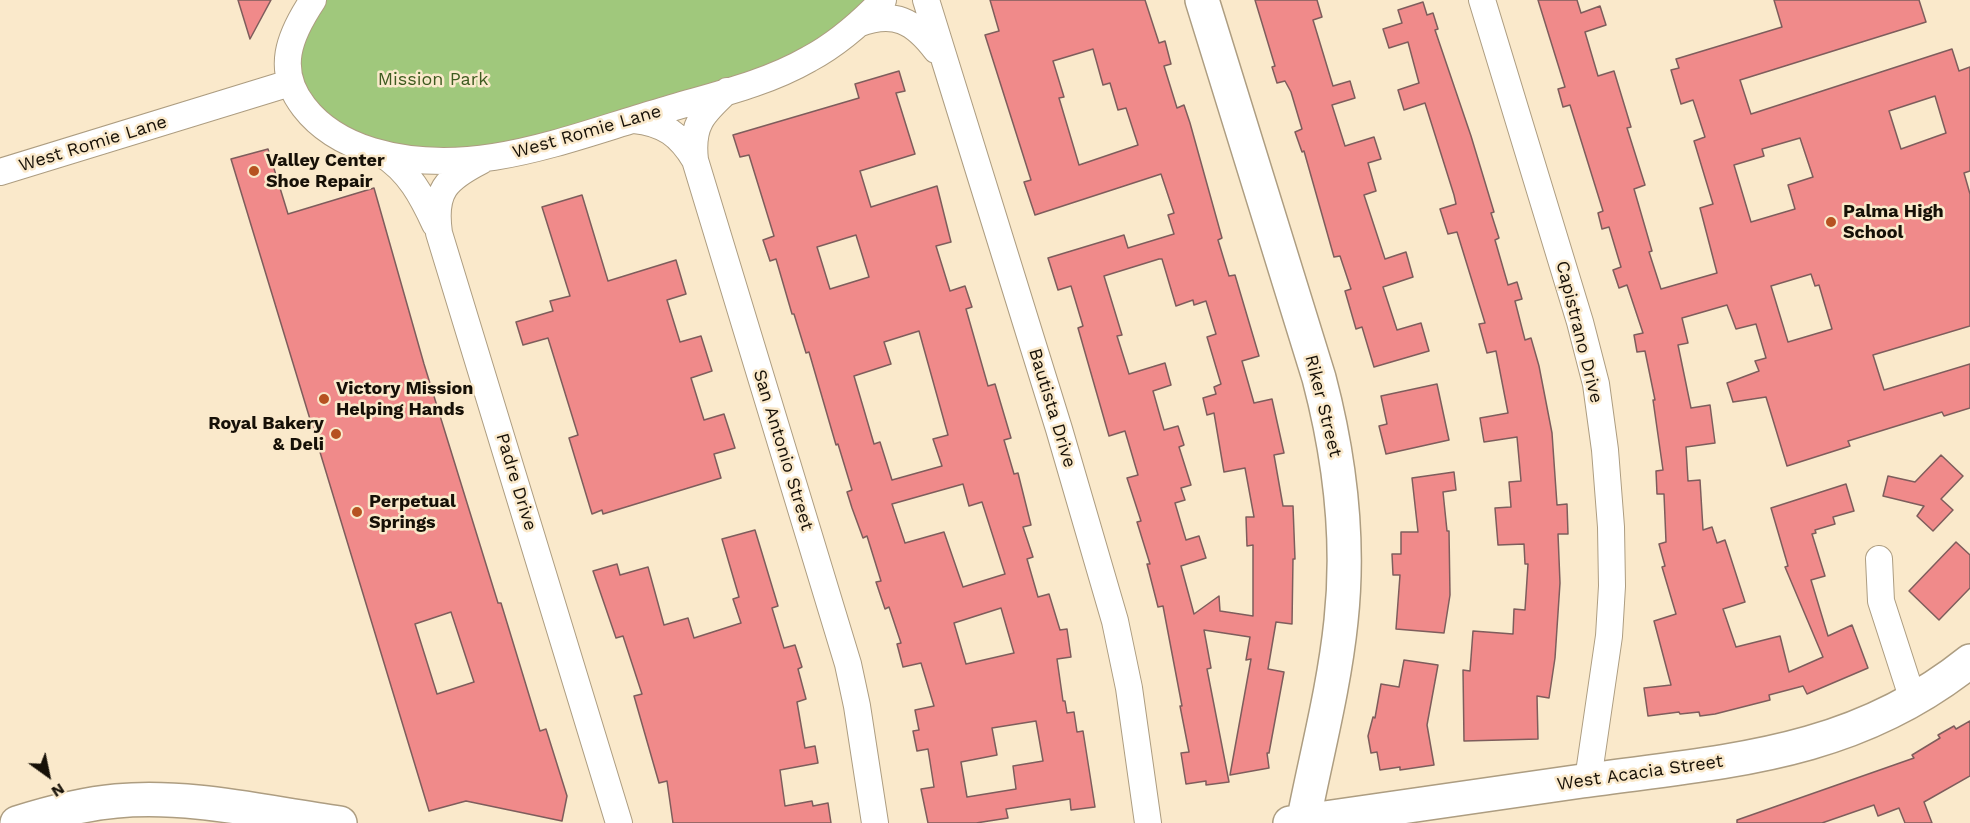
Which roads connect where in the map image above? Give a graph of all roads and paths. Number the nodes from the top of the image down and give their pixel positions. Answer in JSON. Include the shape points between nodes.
{"nodes":[{"id":1,"x":313,"y":0,"type":"edge"},
{"id":2,"x":883,"y":0,"type":"edge"},
{"id":3,"x":926,"y":0,"type":"edge"},
{"id":4,"x":1202,"y":0,"type":"edge"},
{"id":5,"x":1482,"y":0,"type":"edge"},
{"id":6,"x":858,"y":24,"type":"junction"},
{"id":7,"x":942,"y":57,"type":"junction"},
{"id":8,"x":290,"y":83,"type":"junction"},
{"id":9,"x":727,"y":91,"type":"junction"},
{"id":10,"x":633,"y":120,"type":"junction"},
{"id":11,"x":382,"y":153,"type":"junction"},
{"id":12,"x":482,"y":160,"type":"junction"},
{"id":13,"x":695,"y":160,"type":"junction"},
{"id":14,"x":0,"y":172,"type":"edge"},
{"id":15,"x":439,"y":232,"type":"junction"},
{"id":16,"x":1879,"y":559,"type":"dead end"},
{"id":17,"x":1970,"y":661,"type":"edge"},
{"id":18,"x":1913,"y":700,"type":"junction"},
{"id":19,"x":1588,"y":780,"type":"junction"},
{"id":20,"x":1299,"y":822,"type":"edge"},
{"id":21,"x":17,"y":823,"type":"edge"},
{"id":22,"x":340,"y":823,"type":"edge"},
{"id":23,"x":619,"y":823,"type":"edge"},
{"id":24,"x":875,"y":823,"type":"edge"},
{"id":25,"x":1148,"y":823,"type":"edge"}],
"edges":[{"from":1,"to":8,"type":"street","name":"West Romie Lane","via":[[286,61]]},
{"from":2,"to":6,"type":"street","name":"West Romie Lane"},
{"from":3,"to":7,"type":"street","name":"Bautista Drive"},
{"from":4,"to":20,"type":"street","name":"Riker Street","via":[[1319,378],[1343,503],[1341,621]]},
{"from":5,"to":19,"type":"street","name":"Capistrano Drive","via":[[1580,322],[1596,384],[1605,450],[1612,586],[1609,636]]},
{"from":6,"to":7,"type":"street","via":[[883,19],[908,22],[921,31]]},
{"from":6,"to":9,"type":"street","name":"West Romie Lane","via":[[794,67]]},
{"from":7,"to":25,"type":"street","name":"Bautista Drive","via":[[1115,621],[1130,688]]},
{"from":8,"to":11,"type":"street","name":"West Romie Lane","via":[[309,113],[324,127],[342,139]]},
{"from":8,"to":14,"type":"street","name":"West Romie Lane"},
{"from":9,"to":10,"type":"street","name":"West Romie Lane"},
{"from":9,"to":13,"type":"street","name":"San Antonio Street","via":[[698,122],[693,144]]},
{"from":10,"to":12,"type":"street","name":"West Romie Lane","via":[[524,153]]},
{"from":10,"to":13,"type":"street","via":[[662,125],[681,139]]},
{"from":11,"to":12,"type":"street","name":"West Romie Lane","via":[[417,160]]},
{"from":11,"to":15,"type":"street","via":[[410,177]]},
{"from":12,"to":15,"type":"street","name":"Padre Drive","via":[[453,176],[444,187],[435,211]]},
{"from":13,"to":24,"type":"street","name":"San Antonio Street","via":[[848,664]]},
{"from":15,"to":23,"type":"street","name":"Padre Drive"},
{"from":16,"to":18,"type":"street","via":[[1881,602]]},
{"from":17,"to":18,"type":"street","name":"West Acacia Street"},
{"from":18,"to":19,"type":"street","name":"West Acacia Street","via":[[1861,726],[1803,747]]},
{"from":19,"to":20,"type":"street","name":"West Acacia Street"},
{"from":21,"to":22,"type":"street","via":[[116,801],[162,800]]}]}
